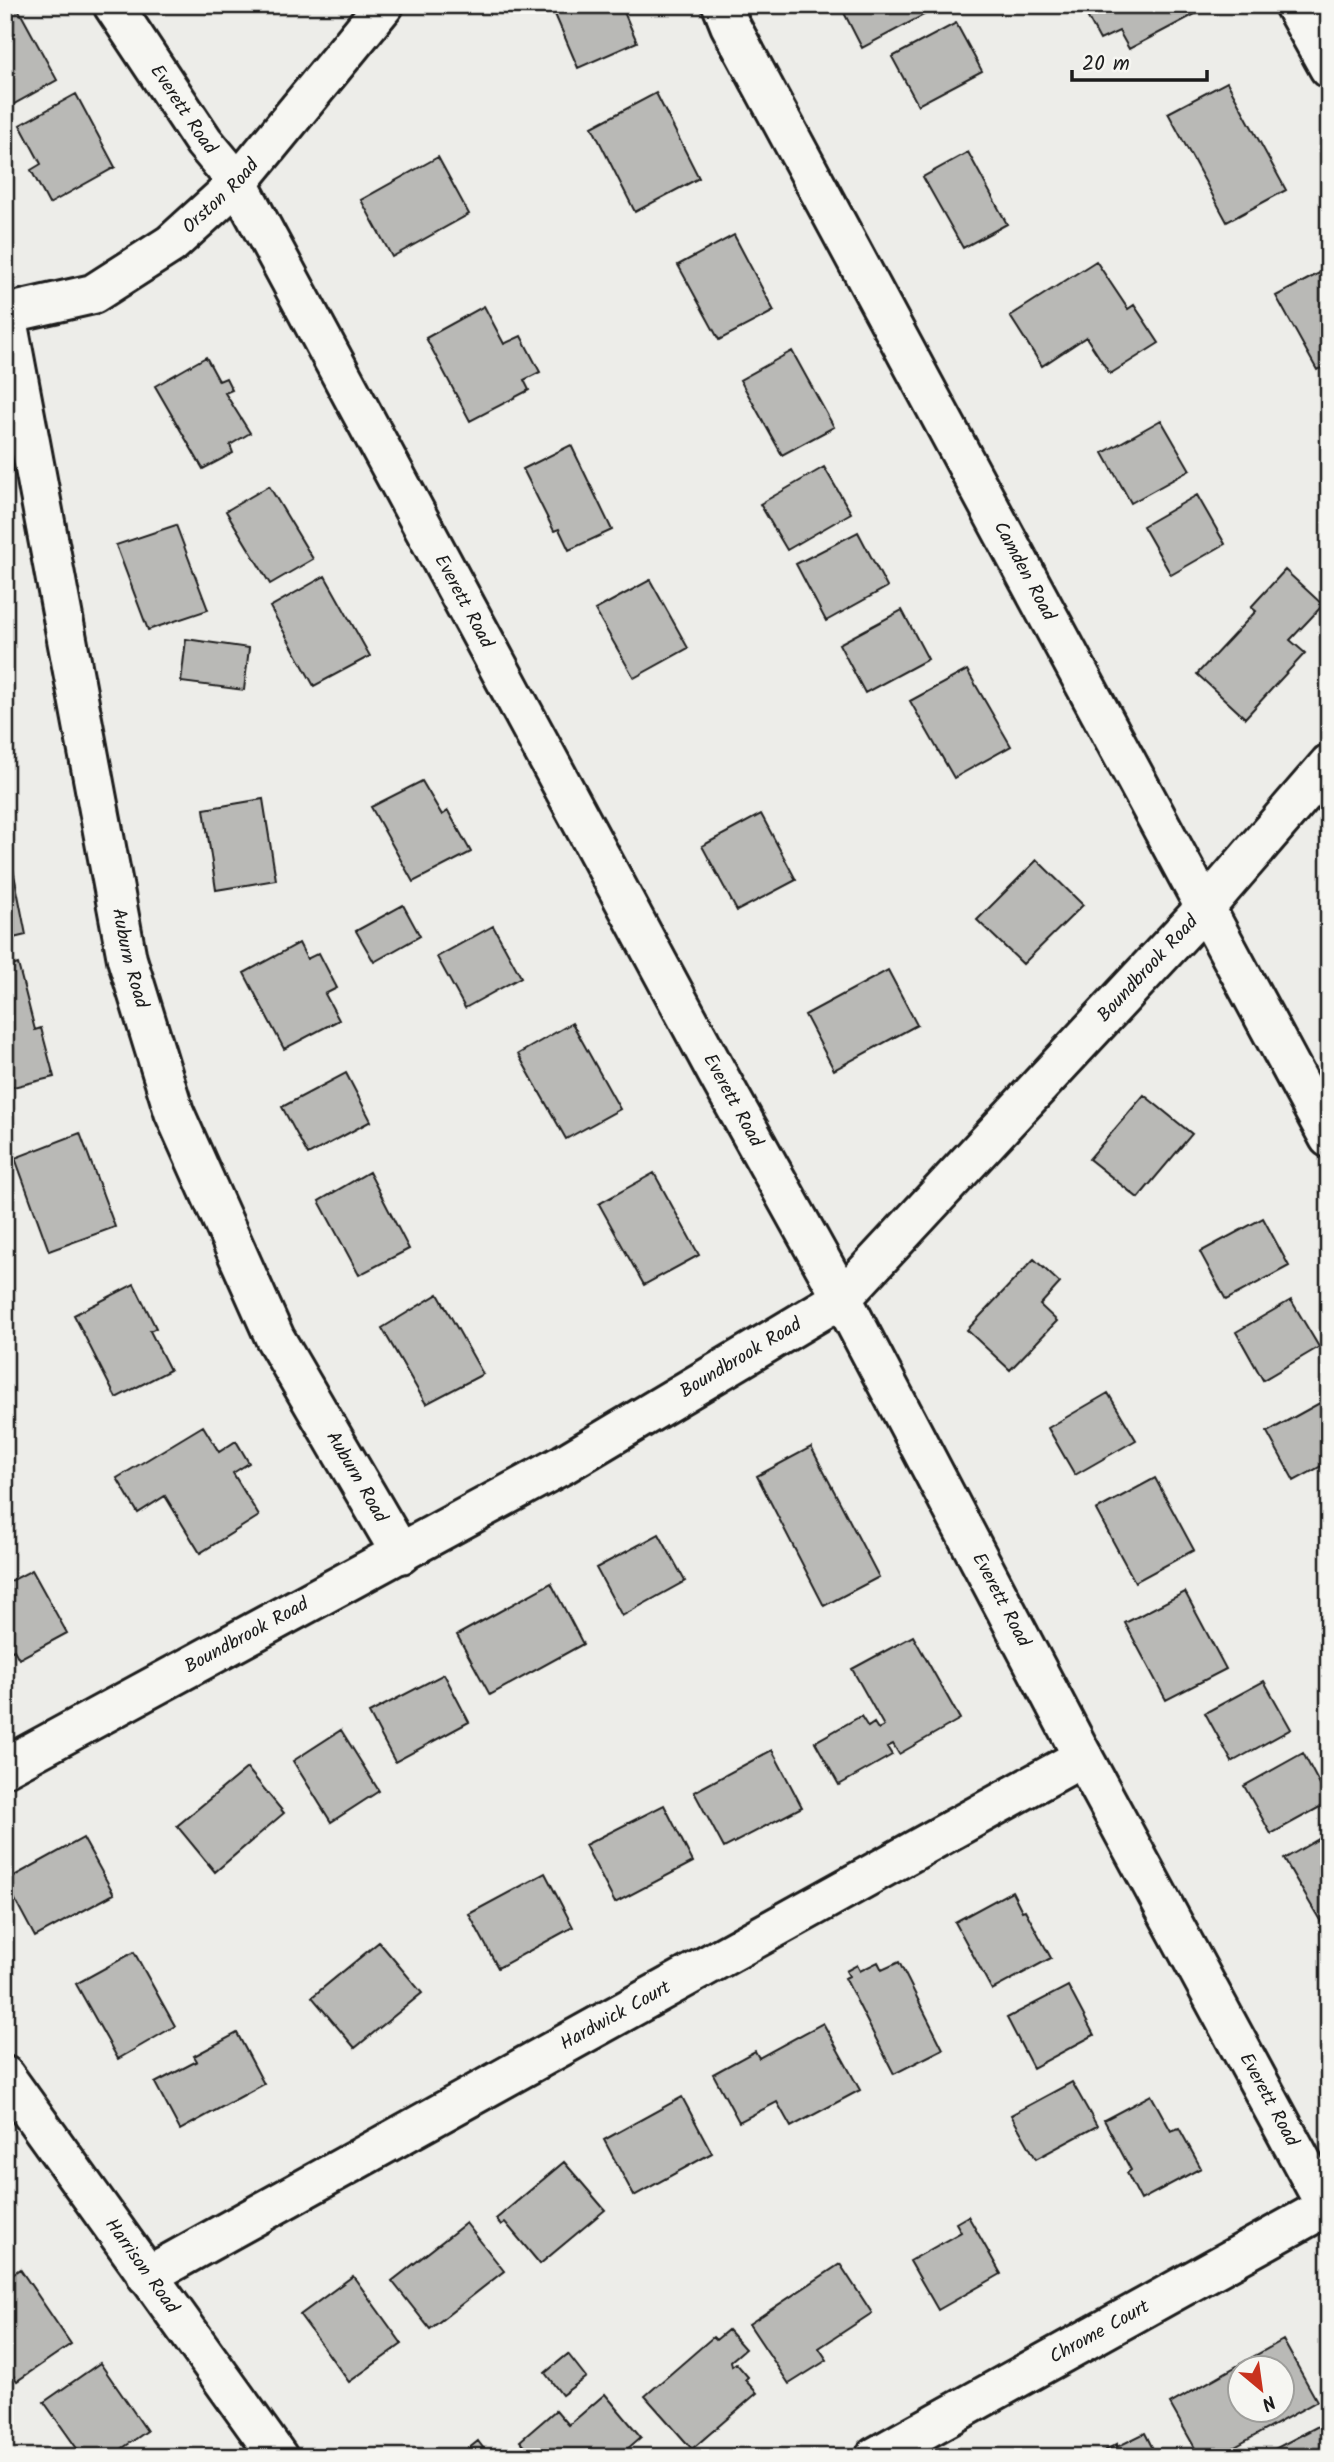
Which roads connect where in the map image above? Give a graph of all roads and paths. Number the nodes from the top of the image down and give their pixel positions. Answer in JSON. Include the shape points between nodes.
{"nodes":[{"id":1,"x":113,"y":5,"type":"edge"},
{"id":2,"x":384,"y":5,"type":"edge"},
{"id":3,"x":722,"y":5,"type":"edge"},
{"id":4,"x":1294,"y":5,"type":"edge"},
{"id":5,"x":1329,"y":68,"type":"edge"},
{"id":6,"x":238,"y":183,"type":"junction"},
{"id":7,"x":5,"y":314,"type":"edge"},
{"id":8,"x":1329,"y":764,"type":"edge"},
{"id":9,"x":1204,"y":909,"type":"junction"},
{"id":10,"x":1329,"y":1138,"type":"edge"},
{"id":11,"x":842,"y":1298,"type":"junction"},
{"id":12,"x":401,"y":1554,"type":"junction"},
{"id":13,"x":1083,"y":1756,"type":"junction"},
{"id":14,"x":5,"y":1767,"type":"edge"},
{"id":15,"x":5,"y":2076,"type":"edge"},
{"id":16,"x":1328,"y":2209,"type":"edge"},
{"id":17,"x":147,"y":2276,"type":"junction"},
{"id":18,"x":278,"y":2457,"type":"edge"},
{"id":19,"x":874,"y":2457,"type":"edge"}],
"edges":[{"from":1,"to":6,"type":"street","name":"Everett Road","via":[[204,142]]},
{"from":2,"to":6,"type":"street","name":"Orston Road"},
{"from":3,"to":9,"type":"street","name":"Camden Road"},
{"from":4,"to":5,"type":"street"},
{"from":6,"to":7,"type":"street","name":"Orston Road","via":[[171,244],[93,294]]},
{"from":6,"to":11,"type":"street","name":"Everett Road"},
{"from":7,"to":12,"type":"street","name":"Auburn Road","via":[[127,959],[174,1112],[275,1338]]},
{"from":8,"to":9,"type":"street","name":"Boundbrook Road"},
{"from":9,"to":10,"type":"street","name":"Camden Road"},
{"from":9,"to":11,"type":"street","name":"Boundbrook Road"},
{"from":11,"to":12,"type":"street","name":"Boundbrook Road","via":[[564,1464]]},
{"from":11,"to":13,"type":"street","name":"Everett Road"},
{"from":12,"to":14,"type":"street","name":"Boundbrook Road"},
{"from":13,"to":16,"type":"street","name":"Everett Road"},
{"from":13,"to":17,"type":"street","name":"Hardwick Court"},
{"from":15,"to":17,"type":"street","name":"Harrison Road"},
{"from":16,"to":19,"type":"street","name":"Chrome Court"},
{"from":17,"to":18,"type":"street","name":"Harrison Road"}]}
